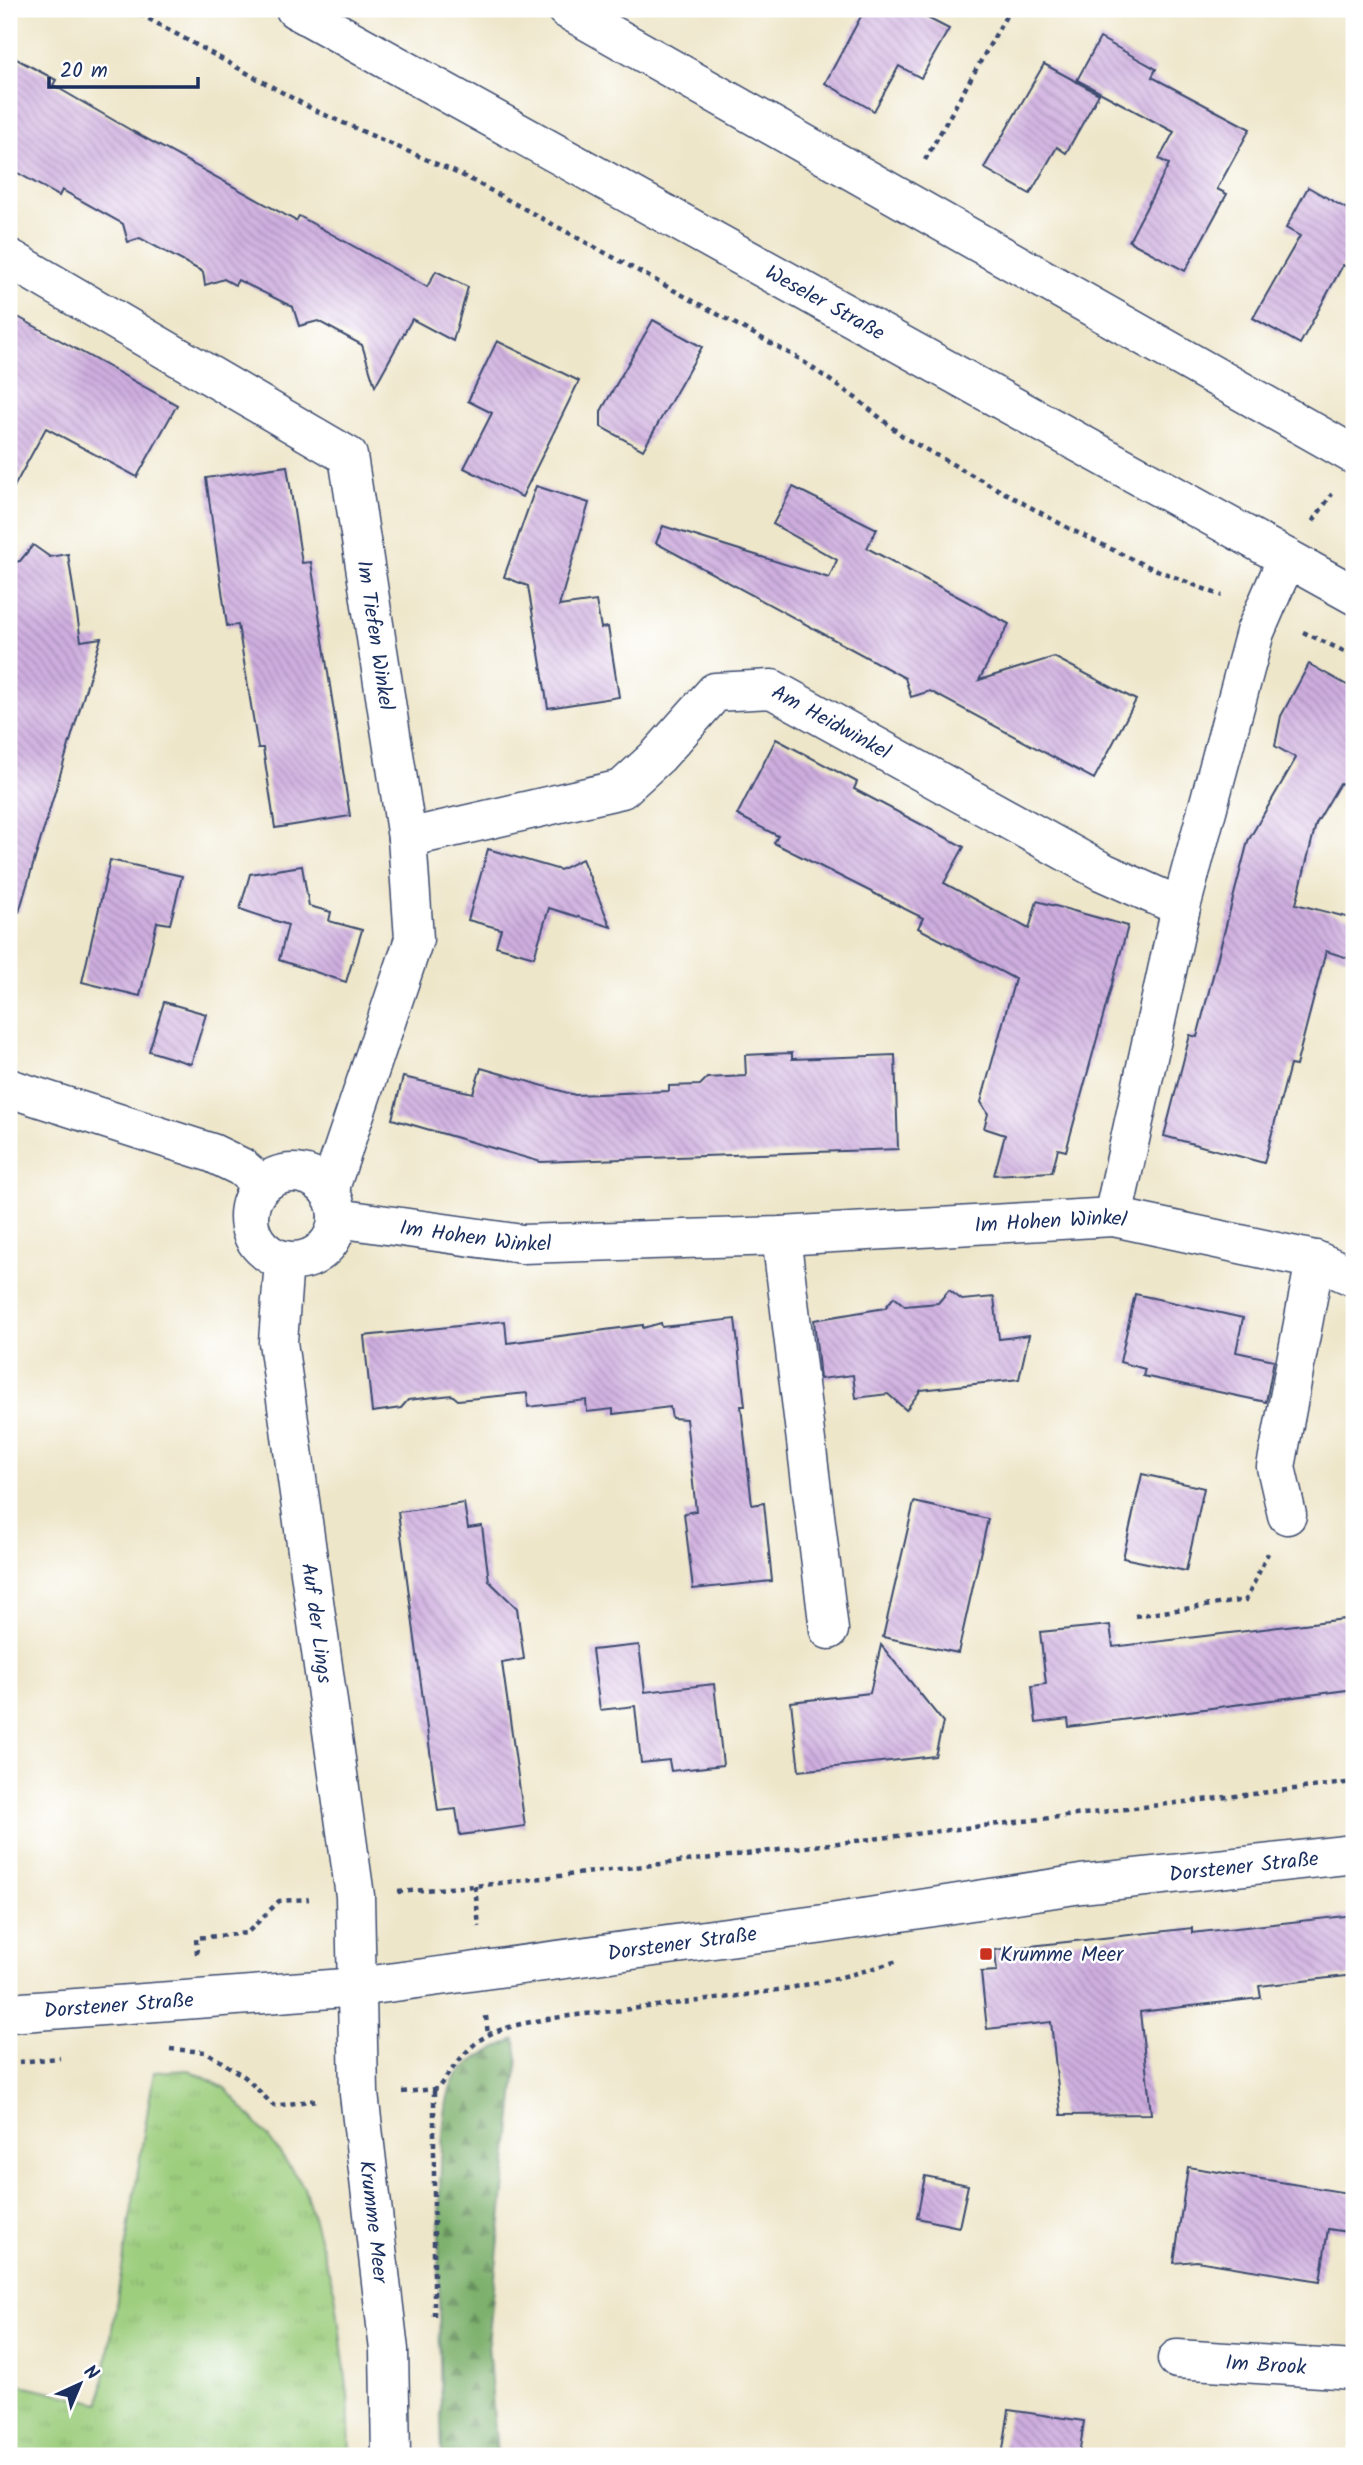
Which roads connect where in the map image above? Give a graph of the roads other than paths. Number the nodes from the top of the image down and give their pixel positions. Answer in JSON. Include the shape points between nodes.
{"nodes":[{"id":1,"x":295,"y":9,"type":"edge"},
{"id":2,"x":566,"y":9,"type":"edge"},
{"id":3,"x":9,"y":258,"type":"edge"},
{"id":4,"x":1347,"y":469,"type":"edge"},
{"id":5,"x":1287,"y":558,"type":"junction"},
{"id":6,"x":1354,"y":596,"type":"edge"},
{"id":7,"x":407,"y":838,"type":"junction"},
{"id":8,"x":1181,"y":908,"type":"junction"},
{"id":9,"x":9,"y":1088,"type":"edge"},
{"id":10,"x":262,"y":1185,"type":"junction"},
{"id":11,"x":333,"y":1204,"type":"junction"},
{"id":12,"x":1113,"y":1217,"type":"junction"},
{"id":13,"x":781,"y":1236,"type":"junction"},
{"id":14,"x":284,"y":1260,"type":"junction"},
{"id":15,"x":1315,"y":1260,"type":"junction"},
{"id":16,"x":1354,"y":1277,"type":"edge"},
{"id":17,"x":1287,"y":1515,"type":"road end"},
{"id":18,"x":829,"y":1630,"type":"dead end"},
{"id":19,"x":1354,"y":1854,"type":"edge"},
{"id":20,"x":358,"y":1987,"type":"junction"},
{"id":21,"x":9,"y":2013,"type":"edge"},
{"id":22,"x":1177,"y":2358,"type":"dead end"},
{"id":23,"x":1354,"y":2370,"type":"edge"},
{"id":24,"x":391,"y":2456,"type":"edge"}],
"edges":[{"from":1,"to":5,"type":"street","name":"Weseler Straße"},
{"from":2,"to":4,"type":"street","via":[[903,197]]},
{"from":3,"to":7,"type":"street","name":"Im Tiefen Winkel","via":[[348,456]]},
{"from":5,"to":6,"type":"street","name":"Weseler Straße"},
{"from":5,"to":8,"type":"street","via":[[1251,645]]},
{"from":7,"to":8,"type":"street","name":"Am Heidwinkel","via":[[622,789],[715,692],[772,689],[1103,872]]},
{"from":7,"to":11,"type":"street","name":"Im Tiefen Winkel","via":[[414,939]]},
{"from":8,"to":12,"type":"street"},
{"from":9,"to":10,"type":"street","via":[[212,1153],[241,1167]]},
{"from":10,"to":11,"type":"street","name":"Im Hohen Winkel","via":[[285,1174],[309,1176]]},
{"from":10,"to":14,"type":"street","via":[[251,1205],[251,1229],[263,1249]]},
{"from":11,"to":13,"type":"street","name":"Im Hohen Winkel","via":[[522,1244]]},
{"from":11,"to":14,"type":"street","via":[[330,1242],[320,1252],[297,1261]]},
{"from":12,"to":13,"type":"street","name":"Im Hohen Winkel"},
{"from":12,"to":15,"type":"street","name":"Im Hohen Winkel"},
{"from":13,"to":18,"type":"street"},
{"from":14,"to":20,"type":"street","name":"Auf der Lings","via":[[278,1342],[355,1896]]},
{"from":15,"to":16,"type":"street","name":"Im Hohen Winkel"},
{"from":15,"to":17,"type":"street","via":[[1276,1467]]},
{"from":19,"to":20,"type":"street","name":"Dorstener Straße","via":[[1081,1884]]},
{"from":20,"to":21,"type":"street","name":"Dorstener Straße"},
{"from":20,"to":24,"type":"street","name":"Krumme Meer","via":[[359,2095],[389,2350]]},
{"from":22,"to":23,"type":"street","name":"Im Brook"}]}
